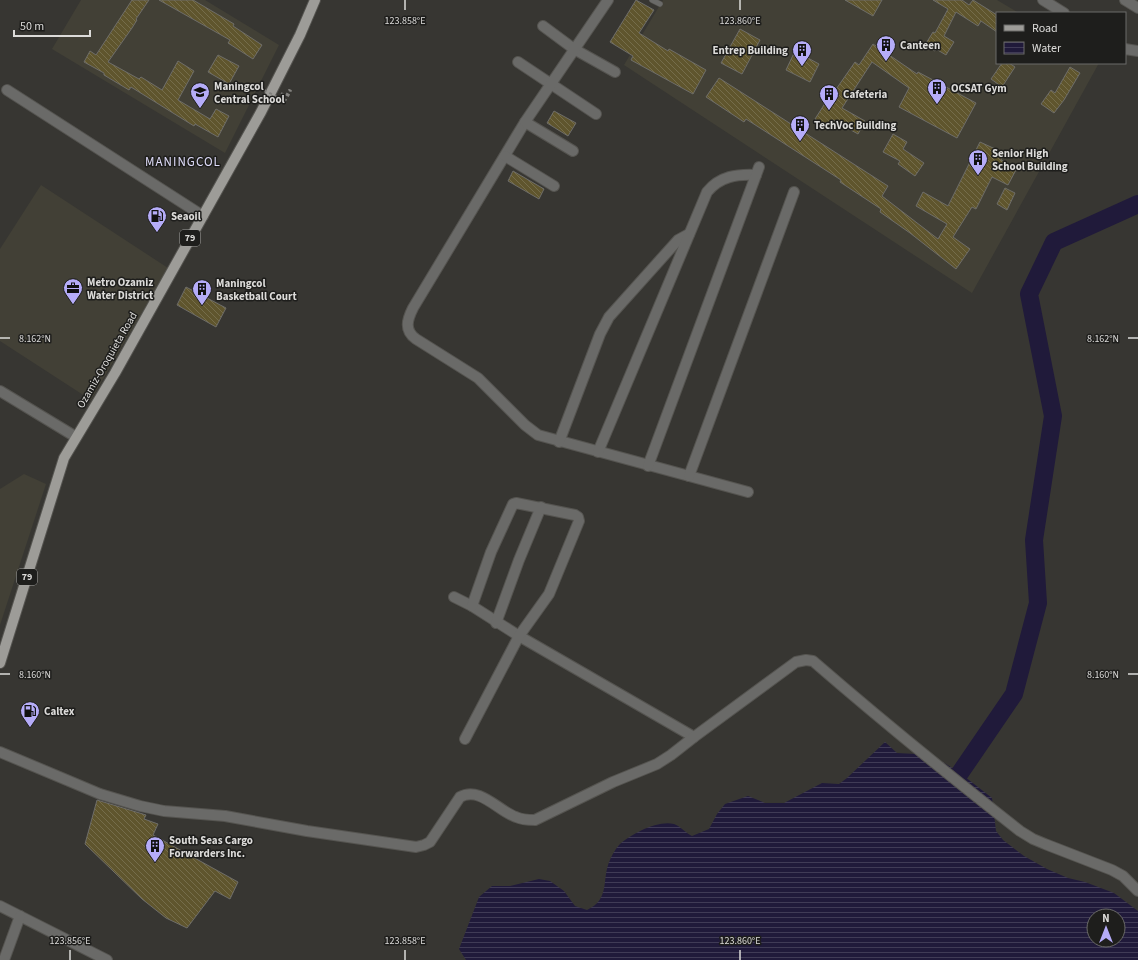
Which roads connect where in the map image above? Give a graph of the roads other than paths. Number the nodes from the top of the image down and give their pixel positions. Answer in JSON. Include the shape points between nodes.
{"nodes":[{"id":1,"x":315,"y":0,"type":"edge"},
{"id":2,"x":608,"y":0,"type":"edge"},
{"id":3,"x":652,"y":0,"type":"edge"},
{"id":4,"x":1043,"y":0,"type":"edge"},
{"id":5,"x":1125,"y":0,"type":"edge"},
{"id":6,"x":660,"y":4,"type":"dead end"},
{"id":7,"x":1138,"y":8,"type":"edge"},
{"id":8,"x":1062,"y":12,"type":"edge"},
{"id":9,"x":543,"y":26,"type":"dead end"},
{"id":10,"x":574,"y":49,"type":"junction"},
{"id":11,"x":1126,"y":49,"type":"edge"},
{"id":12,"x":1138,"y":51,"type":"edge"},
{"id":13,"x":518,"y":62,"type":"dead end"},
{"id":14,"x":615,"y":72,"type":"dead end"},
{"id":15,"x":550,"y":83,"type":"junction"},
{"id":16,"x":7,"y":90,"type":"dead end"},
{"id":17,"x":596,"y":114,"type":"dead end"},
{"id":18,"x":525,"y":122,"type":"junction"},
{"id":19,"x":573,"y":151,"type":"dead end"},
{"id":20,"x":504,"y":156,"type":"junction"},
{"id":21,"x":554,"y":186,"type":"dead end"},
{"id":22,"x":794,"y":192,"type":"dead end"},
{"id":23,"x":203,"y":216,"type":"junction"},
{"id":24,"x":689,"y":234,"type":"junction"},
{"id":25,"x":0,"y":390,"type":"edge"},
{"id":26,"x":76,"y":437,"type":"junction"},
{"id":27,"x":559,"y":442,"type":"junction"},
{"id":28,"x":598,"y":452,"type":"junction"},
{"id":29,"x":648,"y":466,"type":"junction"},
{"id":30,"x":688,"y":476,"type":"junction"},
{"id":31,"x":748,"y":492,"type":"dead end"},
{"id":32,"x":540,"y":507,"type":"junction"},
{"id":33,"x":454,"y":597,"type":"dead end"},
{"id":34,"x":472,"y":606,"type":"junction"},
{"id":35,"x":496,"y":623,"type":"junction"},
{"id":36,"x":519,"y":636,"type":"junction"},
{"id":37,"x":0,"y":663,"type":"edge"},
{"id":38,"x":694,"y":737,"type":"junction"},
{"id":39,"x":465,"y":739,"type":"dead end"},
{"id":40,"x":0,"y":752,"type":"edge"},
{"id":41,"x":1138,"y":891,"type":"edge"},
{"id":42,"x":0,"y":906,"type":"edge"},
{"id":43,"x":20,"y":916,"type":"junction"},
{"id":44,"x":4,"y":960,"type":"edge"},
{"id":45,"x":107,"y":960,"type":"edge"}],
"edges":[{"from":1,"to":23,"type":"main road","name":"Ozamiz-Oroquieta Road","number":"79","via":[[261,112]]},
{"from":2,"to":10,"type":"street"},
{"from":3,"to":6,"type":"lane"},
{"from":4,"to":8,"type":"street"},
{"from":5,"to":7,"type":"street"},
{"from":9,"to":10,"type":"street"},
{"from":10,"to":14,"type":"street"},
{"from":10,"to":15,"type":"street"},
{"from":11,"to":12,"type":"street"},
{"from":13,"to":15,"type":"street"},
{"from":15,"to":17,"type":"street"},
{"from":15,"to":18,"type":"street"},
{"from":16,"to":23,"type":"street"},
{"from":18,"to":19,"type":"street"},
{"from":18,"to":20,"type":"street"},
{"from":20,"to":21,"type":"street"},
{"from":20,"to":27,"type":"street","via":[[413,308],[408,318],[408,330],[416,339],[478,378],[529,430],[538,436]]},
{"from":22,"to":30,"type":"street"},
{"from":23,"to":26,"type":"main road","name":"Ozamiz-Oroquieta Road","number":"79"},
{"from":24,"to":27,"type":"street","via":[[678,240],[609,316]]},
{"from":24,"to":28,"type":"street"},
{"from":24,"to":29,"type":"street","via":[[711,187],[723,179],[758,171]]},
{"from":25,"to":26,"type":"street"},
{"from":26,"to":37,"type":"main road","name":"Ozamiz-Oroquieta Road","number":"79","via":[[58,473]]},
{"from":27,"to":28,"type":"street"},
{"from":28,"to":29,"type":"street"},
{"from":29,"to":30,"type":"street"},
{"from":30,"to":31,"type":"street"},
{"from":32,"to":34,"type":"street","via":[[516,502],[511,506]]},
{"from":32,"to":35,"type":"street"},
{"from":32,"to":36,"type":"street","via":[[575,515],[579,521],[548,594]]},
{"from":33,"to":34,"type":"street"},
{"from":34,"to":35,"type":"street"},
{"from":35,"to":36,"type":"street"},
{"from":36,"to":38,"type":"street"},
{"from":36,"to":39,"type":"street"},
{"from":38,"to":40,"type":"street","via":[[657,764],[535,820],[516,817],[481,797],[465,794],[460,797],[430,842],[416,847],[225,816],[164,811],[140,806],[100,794]]},
{"from":38,"to":41,"type":"street","via":[[796,662],[813,661],[859,702],[1020,831],[1033,839],[1124,876]]},
{"from":42,"to":43,"type":"street"},
{"from":43,"to":44,"type":"street"},
{"from":43,"to":45,"type":"street"}]}
